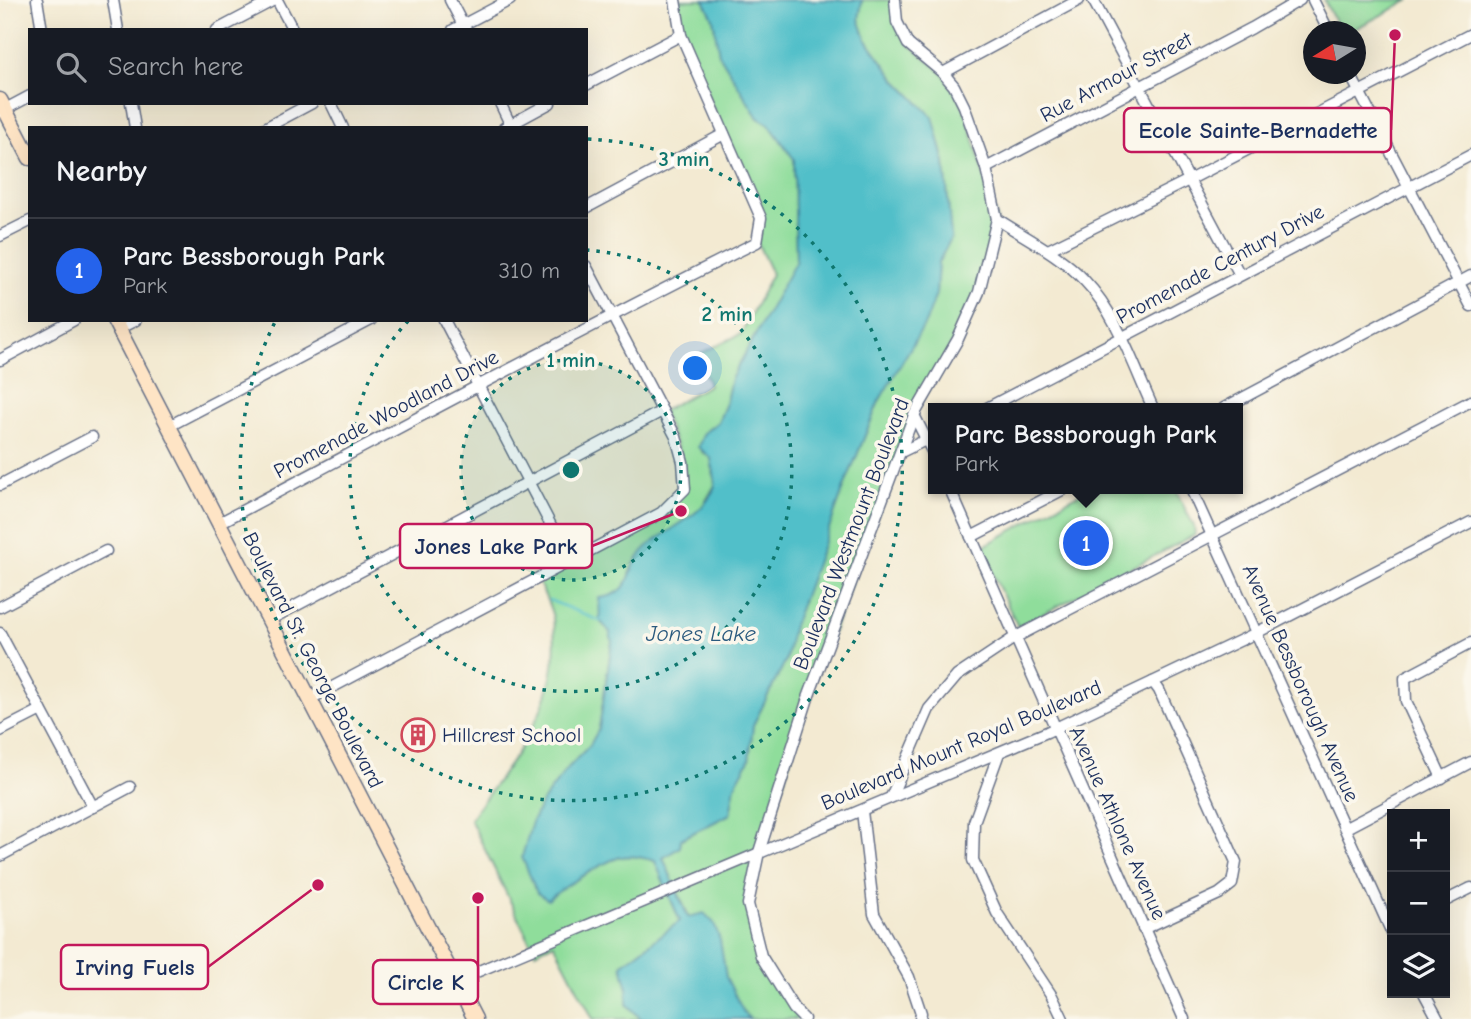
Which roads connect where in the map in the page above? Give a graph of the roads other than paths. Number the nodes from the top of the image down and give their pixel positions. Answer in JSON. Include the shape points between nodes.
{"nodes":[{"id":1,"x":37,"y":0,"type":"edge"},
{"id":2,"x":113,"y":0,"type":"edge"},
{"id":3,"x":276,"y":0,"type":"edge"},
{"id":4,"x":450,"y":0,"type":"edge"},
{"id":5,"x":510,"y":0,"type":"edge"},
{"id":6,"x":675,"y":0,"type":"edge"},
{"id":7,"x":895,"y":0,"type":"edge"},
{"id":8,"x":1079,"y":0,"type":"edge"},
{"id":9,"x":1093,"y":0,"type":"edge"},
{"id":10,"x":1300,"y":0,"type":"edge"},
{"id":11,"x":1313,"y":0,"type":"edge"},
{"id":12,"x":1324,"y":21,"type":"edge"},
{"id":13,"x":42,"y":28,"type":"edge"},
{"id":14,"x":118,"y":28,"type":"edge"},
{"id":15,"x":221,"y":28,"type":"edge"},
{"id":16,"x":292,"y":28,"type":"edge"},
{"id":17,"x":460,"y":28,"type":"edge"},
{"id":18,"x":1471,"y":34,"type":"edge"},
{"id":19,"x":681,"y":35,"type":"junction"},
{"id":20,"x":943,"y":73,"type":"junction"},
{"id":21,"x":588,"y":84,"type":"edge"},
{"id":22,"x":1356,"y":84,"type":"edge"},
{"id":23,"x":1139,"y":86,"type":"junction"},
{"id":24,"x":1360,"y":90,"type":"junction"},
{"id":25,"x":28,"y":97,"type":"edge"},
{"id":26,"x":131,"y":105,"type":"edge"},
{"id":27,"x":308,"y":105,"type":"edge"},
{"id":28,"x":332,"y":105,"type":"edge"},
{"id":29,"x":501,"y":105,"type":"edge"},
{"id":30,"x":548,"y":105,"type":"edge"},
{"id":31,"x":2,"y":107,"type":"edge"},
{"id":32,"x":135,"y":126,"type":"edge"},
{"id":33,"x":269,"y":126,"type":"edge"},
{"id":34,"x":342,"y":126,"type":"edge"},
{"id":35,"x":509,"y":126,"type":"edge"},
{"id":36,"x":511,"y":126,"type":"edge"},
{"id":37,"x":724,"y":134,"type":"junction"},
{"id":38,"x":28,"y":154,"type":"edge"},
{"id":39,"x":1471,"y":155,"type":"edge"},
{"id":40,"x":986,"y":168,"type":"junction"},
{"id":41,"x":1189,"y":180,"type":"junction"},
{"id":42,"x":1410,"y":187,"type":"junction"},
{"id":43,"x":588,"y":207,"type":"edge"},
{"id":44,"x":997,"y":219,"type":"junction"},
{"id":45,"x":28,"y":222,"type":"edge"},
{"id":46,"x":0,"y":236,"type":"edge"},
{"id":47,"x":1048,"y":250,"type":"junction"},
{"id":48,"x":588,"y":269,"type":"edge"},
{"id":49,"x":1240,"y":275,"type":"junction"},
{"id":50,"x":1471,"y":276,"type":"edge"},
{"id":51,"x":1459,"y":283,"type":"junction"},
{"id":52,"x":1471,"y":306,"type":"edge"},
{"id":53,"x":612,"y":314,"type":"junction"},
{"id":54,"x":70,"y":322,"type":"edge"},
{"id":55,"x":367,"y":322,"type":"edge"},
{"id":56,"x":445,"y":322,"type":"edge"},
{"id":57,"x":116,"y":325,"type":"edge"},
{"id":58,"x":1121,"y":338,"type":"junction"},
{"id":59,"x":0,"y":360,"type":"edge"},
{"id":60,"x":480,"y":387,"type":"junction"},
{"id":61,"x":1471,"y":401,"type":"edge"},
{"id":62,"x":998,"y":403,"type":"edge"},
{"id":63,"x":1151,"y":403,"type":"edge"},
{"id":64,"x":1233,"y":403,"type":"edge"},
{"id":65,"x":662,"y":411,"type":"junction"},
{"id":66,"x":914,"y":415,"type":"junction"},
{"id":67,"x":169,"y":426,"type":"junction"},
{"id":68,"x":928,"y":434,"type":"edge"},
{"id":69,"x":92,"y":437,"type":"dead end"},
{"id":70,"x":928,"y":438,"type":"edge"},
{"id":71,"x":901,"y":452,"type":"junction"},
{"id":72,"x":528,"y":481,"type":"junction"},
{"id":73,"x":0,"y":485,"type":"edge"},
{"id":74,"x":952,"y":494,"type":"edge"},
{"id":75,"x":1054,"y":494,"type":"edge"},
{"id":76,"x":1193,"y":494,"type":"edge"},
{"id":77,"x":1471,"y":522,"type":"edge"},
{"id":78,"x":219,"y":523,"type":"junction"},
{"id":79,"x":971,"y":537,"type":"junction"},
{"id":80,"x":1213,"y":537,"type":"junction"},
{"id":81,"x":106,"y":551,"type":"dead end"},
{"id":82,"x":570,"y":562,"type":"junction"},
{"id":83,"x":0,"y":607,"type":"edge"},
{"id":84,"x":269,"y":620,"type":"junction"},
{"id":85,"x":1257,"y":632,"type":"junction"},
{"id":86,"x":0,"y":633,"type":"edge"},
{"id":87,"x":1014,"y":638,"type":"junction"},
{"id":88,"x":1471,"y":643,"type":"edge"},
{"id":89,"x":1153,"y":682,"type":"junction"},
{"id":90,"x":310,"y":699,"type":"junction"},
{"id":91,"x":41,"y":710,"type":"junction"},
{"id":92,"x":1055,"y":728,"type":"junction"},
{"id":93,"x":0,"y":731,"type":"edge"},
{"id":94,"x":999,"y":753,"type":"junction"},
{"id":95,"x":1471,"y":762,"type":"edge"},
{"id":96,"x":1442,"y":778,"type":"junction"},
{"id":97,"x":130,"y":788,"type":"dead end"},
{"id":98,"x":891,"y":797,"type":"junction"},
{"id":99,"x":93,"y":807,"type":"junction"},
{"id":100,"x":862,"y":811,"type":"junction"},
{"id":101,"x":1346,"y":828,"type":"junction"},
{"id":102,"x":759,"y":852,"type":"junction"},
{"id":103,"x":0,"y":856,"type":"edge"},
{"id":104,"x":1471,"y":888,"type":"edge"},
{"id":105,"x":1450,"y":898,"type":"edge"},
{"id":106,"x":1387,"y":920,"type":"edge"},
{"id":107,"x":1143,"y":929,"type":"junction"},
{"id":108,"x":455,"y":981,"type":"junction"},
{"id":109,"x":1427,"y":998,"type":"edge"},
{"id":110,"x":475,"y":1019,"type":"edge"},
{"id":111,"x":804,"y":1019,"type":"edge"},
{"id":112,"x":920,"y":1019,"type":"edge"},
{"id":113,"x":1063,"y":1019,"type":"edge"},
{"id":114,"x":1184,"y":1019,"type":"edge"},
{"id":115,"x":1438,"y":1019,"type":"edge"}],
"edges":[{"from":1,"to":13,"type":"street"},
{"from":2,"to":14,"type":"street"},
{"from":3,"to":15,"type":"street"},
{"from":3,"to":16,"type":"street"},
{"from":4,"to":17,"type":"street"},
{"from":5,"to":17,"type":"street"},
{"from":6,"to":19,"type":"street"},
{"from":7,"to":20,"type":"street","name":"Boulevard Westmount Boulevard","via":[[897,22],[908,44]]},
{"from":8,"to":20,"type":"street"},
{"from":9,"to":23,"type":"street"},
{"from":10,"to":23,"type":"street","name":"Rue Armour Street"},
{"from":11,"to":12,"type":"street"},
{"from":18,"to":24,"type":"street"},
{"from":19,"to":21,"type":"street"},
{"from":19,"to":37,"type":"street"},
{"from":20,"to":40,"type":"street","name":"Boulevard Westmount Boulevard","via":[[964,106]]},
{"from":22,"to":24,"type":"street"},
{"from":23,"to":40,"type":"street","name":"Rue Armour Street"},
{"from":23,"to":41,"type":"street"},
{"from":24,"to":41,"type":"street"},
{"from":24,"to":42,"type":"street"},
{"from":25,"to":31,"type":"street"},
{"from":26,"to":32,"type":"street"},
{"from":27,"to":33,"type":"street"},
{"from":28,"to":34,"type":"street"},
{"from":29,"to":35,"type":"street"},
{"from":30,"to":36,"type":"street"},
{"from":31,"to":38,"type":"main road"},
{"from":37,"to":43,"type":"street"},
{"from":37,"to":53,"type":"street","name":"Promenade Woodland Drive","via":[[761,218],[757,242]]},
{"from":39,"to":42,"type":"street","name":"Promenade Century Drive"},
{"from":40,"to":44,"type":"street","name":"Boulevard Westmount Boulevard"},
{"from":41,"to":47,"type":"street"},
{"from":41,"to":49,"type":"street"},
{"from":42,"to":49,"type":"street","name":"Promenade Century Drive"},
{"from":42,"to":51,"type":"street"},
{"from":44,"to":47,"type":"street"},
{"from":44,"to":66,"type":"street","name":"Boulevard Westmount Boulevard","via":[[979,292]]},
{"from":45,"to":46,"type":"street"},
{"from":47,"to":58,"type":"street","via":[[1085,280],[1114,319]]},
{"from":48,"to":53,"type":"street"},
{"from":49,"to":58,"type":"street","name":"Promenade Century Drive"},
{"from":50,"to":51,"type":"street"},
{"from":51,"to":52,"type":"street"},
{"from":51,"to":64,"type":"street"},
{"from":53,"to":60,"type":"street","name":"Promenade Woodland Drive"},
{"from":53,"to":65,"type":"street"},
{"from":54,"to":59,"type":"street"},
{"from":55,"to":67,"type":"street"},
{"from":56,"to":60,"type":"street"},
{"from":57,"to":67,"type":"main road","name":"Boulevard St. George Boulevard"},
{"from":58,"to":62,"type":"street","name":"Promenade Century Drive"},
{"from":58,"to":63,"type":"street"},
{"from":60,"to":72,"type":"street"},
{"from":60,"to":78,"type":"street","name":"Promenade Woodland Drive"},
{"from":61,"to":80,"type":"street"},
{"from":65,"to":72,"type":"street"},
{"from":65,"to":82,"type":"street","via":[[676,437],[685,489],[661,513]]},
{"from":66,"to":68,"type":"street"},
{"from":66,"to":71,"type":"street","name":"Boulevard Westmount Boulevard"},
{"from":67,"to":78,"type":"main road","name":"Boulevard St. George Boulevard"},
{"from":69,"to":73,"type":"street"},
{"from":70,"to":71,"type":"street"},
{"from":71,"to":102,"type":"street","name":"Boulevard Westmount Boulevard","via":[[808,698]]},
{"from":72,"to":82,"type":"street"},
{"from":72,"to":84,"type":"street"},
{"from":74,"to":79,"type":"street","name":"Avenue Athlone Avenue"},
{"from":75,"to":79,"type":"street"},
{"from":76,"to":80,"type":"street","name":"Avenue Bessborough Avenue"},
{"from":77,"to":85,"type":"street","name":"Boulevard Mount Royal Boulevard"},
{"from":78,"to":84,"type":"main road","name":"Boulevard St. George Boulevard"},
{"from":79,"to":87,"type":"street","name":"Avenue Athlone Avenue"},
{"from":80,"to":85,"type":"street","name":"Avenue Bessborough Avenue"},
{"from":80,"to":87,"type":"street"},
{"from":81,"to":83,"type":"street"},
{"from":82,"to":90,"type":"street"},
{"from":84,"to":90,"type":"main road","name":"Boulevard St. George Boulevard"},
{"from":85,"to":89,"type":"street","name":"Boulevard Mount Royal Boulevard"},
{"from":85,"to":101,"type":"street","name":"Avenue Bessborough Avenue"},
{"from":86,"to":91,"type":"street"},
{"from":87,"to":92,"type":"street","name":"Avenue Athlone Avenue"},
{"from":87,"to":98,"type":"street","via":[[957,676],[929,709]]},
{"from":88,"to":96,"type":"street","via":[[1405,678],[1406,701]]},
{"from":89,"to":92,"type":"street","name":"Boulevard Mount Royal Boulevard"},
{"from":89,"to":107,"type":"street","via":[[1236,862],[1232,884],[1219,894]]},
{"from":90,"to":108,"type":"main road","name":"Boulevard St. George Boulevard"},
{"from":91,"to":93,"type":"street"},
{"from":91,"to":99,"type":"street"},
{"from":92,"to":94,"type":"street","name":"Boulevard Mount Royal Boulevard"},
{"from":92,"to":107,"type":"street","name":"Avenue Athlone Avenue"},
{"from":94,"to":98,"type":"street","name":"Boulevard Mount Royal Boulevard"},
{"from":94,"to":113,"type":"street","via":[[974,822],[973,860],[997,913]]},
{"from":95,"to":96,"type":"street"},
{"from":96,"to":101,"type":"street"},
{"from":97,"to":99,"type":"street"},
{"from":98,"to":100,"type":"street","name":"Boulevard Mount Royal Boulevard"},
{"from":99,"to":103,"type":"street"},
{"from":100,"to":102,"type":"street","name":"Boulevard Mount Royal Boulevard"},
{"from":100,"to":112,"type":"street","via":[[874,914],[909,977]]},
{"from":101,"to":106,"type":"street","name":"Avenue Bessborough Avenue"},
{"from":102,"to":108,"type":"street","name":"Boulevard Mount Royal Boulevard"},
{"from":102,"to":111,"type":"street","name":"Boulevard Westmount Boulevard","via":[[748,904],[761,956]]},
{"from":104,"to":105,"type":"street"},
{"from":107,"to":114,"type":"street","name":"Avenue Athlone Avenue"},
{"from":108,"to":110,"type":"main road","name":"Boulevard St. George Boulevard"},
{"from":109,"to":115,"type":"street"}]}
